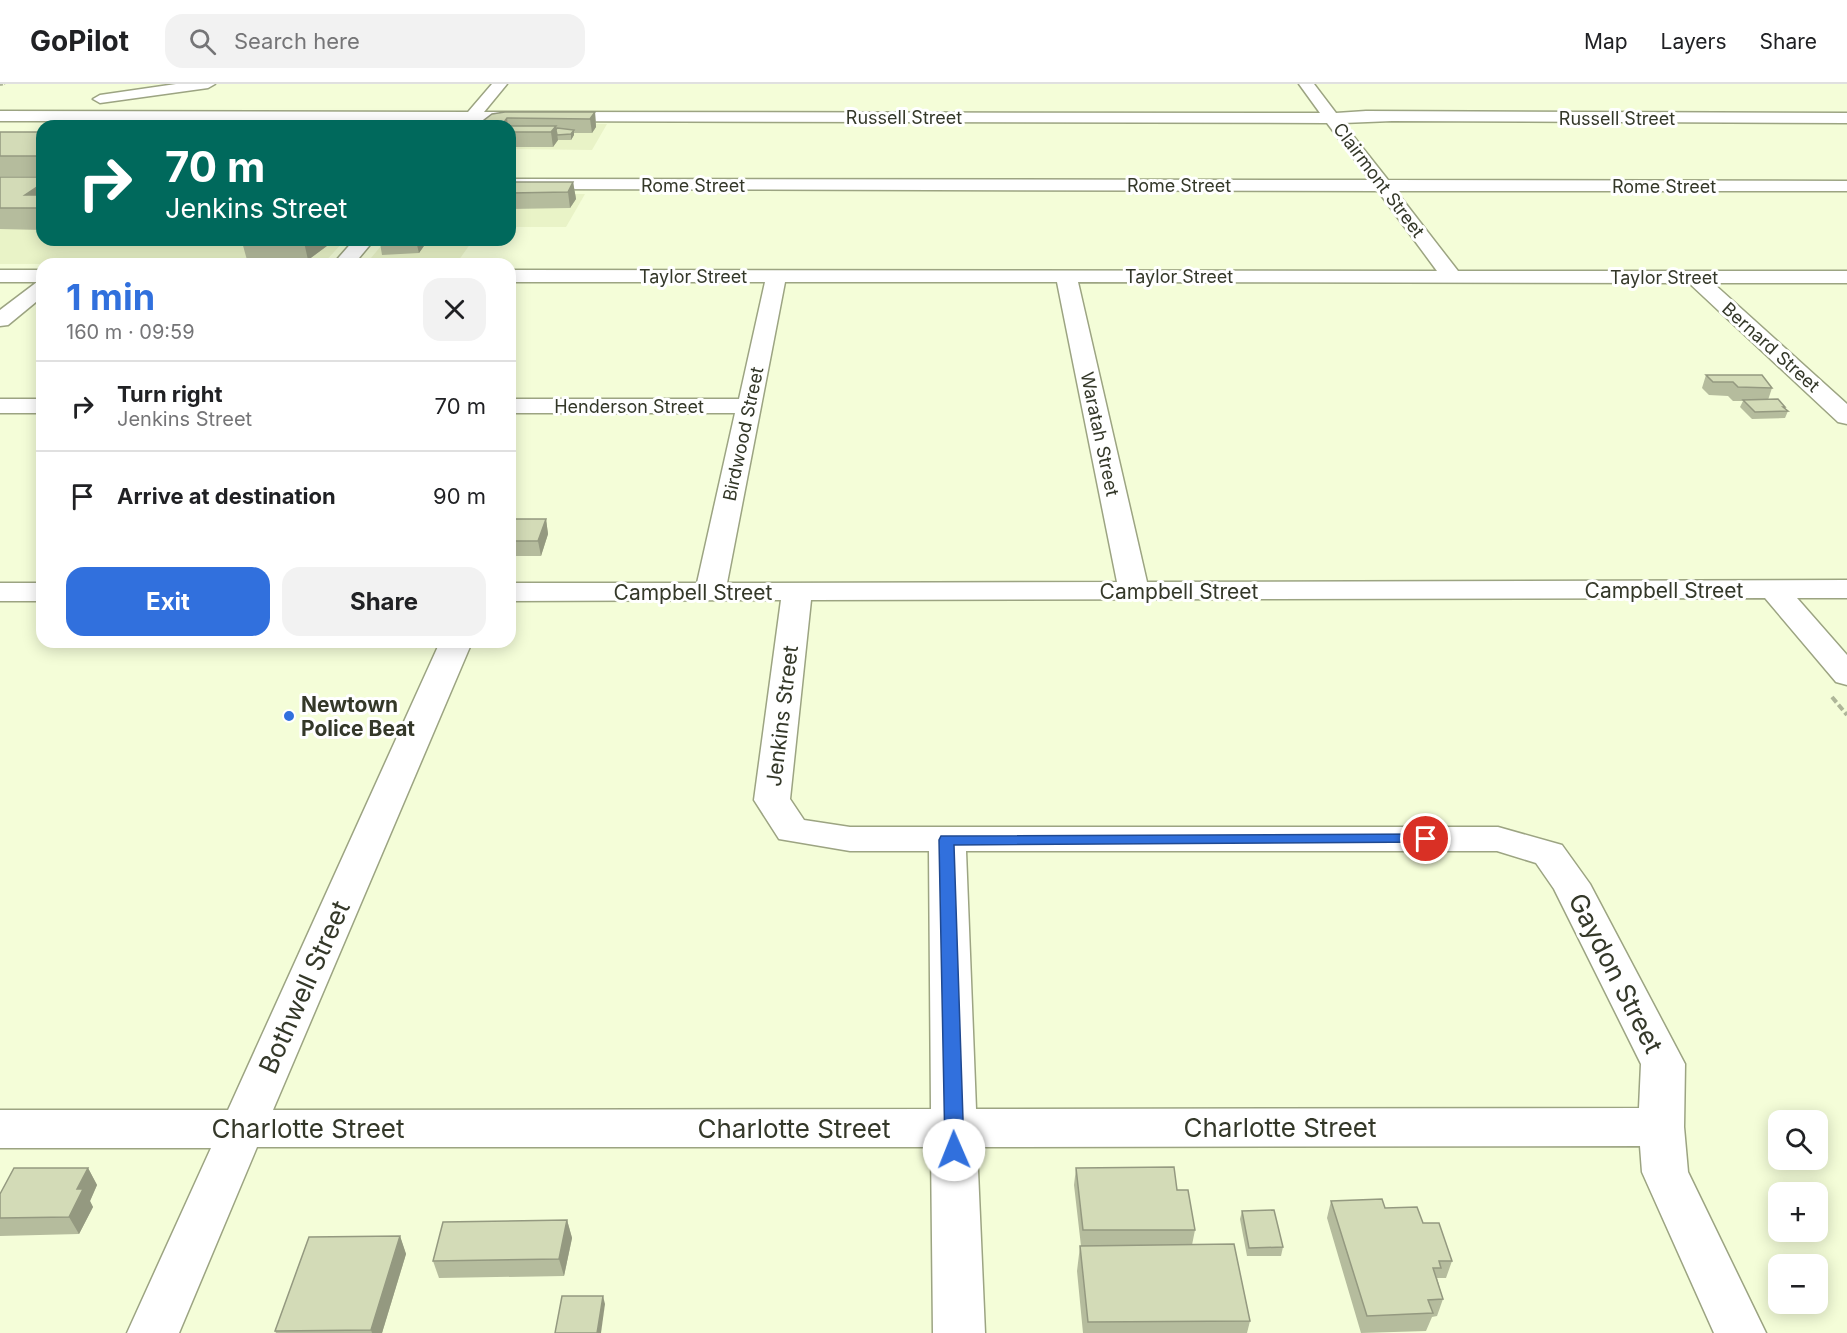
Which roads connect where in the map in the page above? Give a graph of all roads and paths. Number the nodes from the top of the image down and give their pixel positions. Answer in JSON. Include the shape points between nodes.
{"nodes":[{"id":1,"x":5,"y":84,"type":"edge"},
{"id":2,"x":208,"y":84,"type":"edge"},
{"id":3,"x":500,"y":84,"type":"edge"},
{"id":4,"x":1306,"y":84,"type":"edge"},
{"id":5,"x":0,"y":85,"type":"edge"},
{"id":6,"x":5,"y":116,"type":"edge"},
{"id":7,"x":1331,"y":118,"type":"junction"},
{"id":8,"x":1847,"y":118,"type":"edge"},
{"id":9,"x":457,"y":120,"type":"edge"},
{"id":10,"x":469,"y":120,"type":"edge"},
{"id":11,"x":481,"y":120,"type":"edge"},
{"id":12,"x":516,"y":184,"type":"edge"},
{"id":13,"x":1383,"y":186,"type":"junction"},
{"id":14,"x":1847,"y":186,"type":"edge"},
{"id":15,"x":359,"y":246,"type":"edge"},
{"id":16,"x":348,"y":258,"type":"edge"},
{"id":17,"x":0,"y":276,"type":"edge"},
{"id":18,"x":36,"y":276,"type":"edge"},
{"id":19,"x":516,"y":276,"type":"edge"},
{"id":20,"x":1066,"y":276,"type":"junction"},
{"id":21,"x":776,"y":277,"type":"junction"},
{"id":22,"x":1452,"y":277,"type":"junction"},
{"id":23,"x":1694,"y":277,"type":"junction"},
{"id":24,"x":1847,"y":277,"type":"edge"},
{"id":25,"x":36,"y":292,"type":"edge"},
{"id":26,"x":0,"y":320,"type":"edge"},
{"id":27,"x":0,"y":406,"type":"edge"},
{"id":28,"x":36,"y":406,"type":"edge"},
{"id":29,"x":516,"y":406,"type":"edge"},
{"id":30,"x":748,"y":406,"type":"junction"},
{"id":31,"x":1847,"y":417,"type":"edge"},
{"id":32,"x":1773,"y":589,"type":"junction"},
{"id":33,"x":1847,"y":589,"type":"edge"},
{"id":34,"x":1134,"y":591,"type":"junction"},
{"id":35,"x":0,"y":592,"type":"edge"},
{"id":36,"x":36,"y":592,"type":"edge"},
{"id":37,"x":516,"y":592,"type":"edge"},
{"id":38,"x":710,"y":592,"type":"junction"},
{"id":39,"x":797,"y":592,"type":"junction"},
{"id":40,"x":453,"y":648,"type":"edge"},
{"id":41,"x":1847,"y":675,"type":"edge"},
{"id":42,"x":946,"y":840,"type":"junction"},
{"id":43,"x":1549,"y":854,"type":"joint"},
{"id":44,"x":1661,"y":1126,"type":"junction"},
{"id":45,"x":243,"y":1128,"type":"junction"},
{"id":46,"x":954,"y":1128,"type":"junction"},
{"id":47,"x":0,"y":1129,"type":"edge"},
{"id":48,"x":153,"y":1333,"type":"edge"},
{"id":49,"x":959,"y":1333,"type":"edge"},
{"id":50,"x":1740,"y":1333,"type":"edge"}],
"edges":[{"from":1,"to":5,"type":"path"},
{"from":2,"to":6,"type":"street","via":[[33,108]]},
{"from":3,"to":10,"type":"street"},
{"from":4,"to":7,"type":"street","name":"Clairmont Street"},
{"from":6,"to":9,"type":"street","name":"Russell Street","via":[[415,116]]},
{"from":7,"to":8,"type":"street","name":"Russell Street"},
{"from":7,"to":11,"type":"street","name":"Russell Street","via":[[533,116]]},
{"from":7,"to":13,"type":"street","name":"Clairmont Street"},
{"from":12,"to":13,"type":"street","name":"Rome Street"},
{"from":13,"to":14,"type":"street","name":"Rome Street"},
{"from":13,"to":22,"type":"street","name":"Clairmont Street"},
{"from":15,"to":16,"type":"street"},
{"from":17,"to":18,"type":"street"},
{"from":19,"to":21,"type":"street","name":"Taylor Street"},
{"from":20,"to":21,"type":"street","name":"Taylor Street"},
{"from":20,"to":22,"type":"street","name":"Taylor Street"},
{"from":20,"to":34,"type":"street","name":"Waratah Street"},
{"from":21,"to":30,"type":"street","name":"Birdwood Street"},
{"from":22,"to":23,"type":"street","name":"Taylor Street"},
{"from":23,"to":24,"type":"street","name":"Taylor Street"},
{"from":23,"to":31,"type":"street","name":"Bernard Street"},
{"from":25,"to":26,"type":"street"},
{"from":27,"to":28,"type":"street"},
{"from":29,"to":30,"type":"street","name":"Henderson Street"},
{"from":30,"to":38,"type":"street","name":"Birdwood Street"},
{"from":32,"to":33,"type":"street","name":"Campbell Street"},
{"from":32,"to":34,"type":"street","name":"Campbell Street"},
{"from":32,"to":41,"type":"street"},
{"from":34,"to":39,"type":"street","name":"Campbell Street"},
{"from":35,"to":36,"type":"street"},
{"from":37,"to":38,"type":"street","name":"Campbell Street"},
{"from":38,"to":39,"type":"street","name":"Campbell Street"},
{"from":39,"to":42,"type":"street","name":"Jenkins Street","via":[[772,800],[792,830],[850,839]]},
{"from":40,"to":45,"type":"street","name":"Bothwell Street"},
{"from":42,"to":43,"type":"street","name":"Jenkins Street","via":[[1498,838]]},
{"from":42,"to":46,"type":"street"},
{"from":43,"to":44,"type":"street","name":"Gaydon Street","via":[[1571,884],[1663,1064]]},
{"from":44,"to":46,"type":"street","name":"Charlotte Street"},
{"from":44,"to":50,"type":"street","name":"Gaydon Street","via":[[1665,1172]]},
{"from":45,"to":46,"type":"street","name":"Charlotte Street"},
{"from":45,"to":47,"type":"street","name":"Charlotte Street"},
{"from":45,"to":48,"type":"street","name":"Bothwell Street"},
{"from":46,"to":49,"type":"street"}]}
